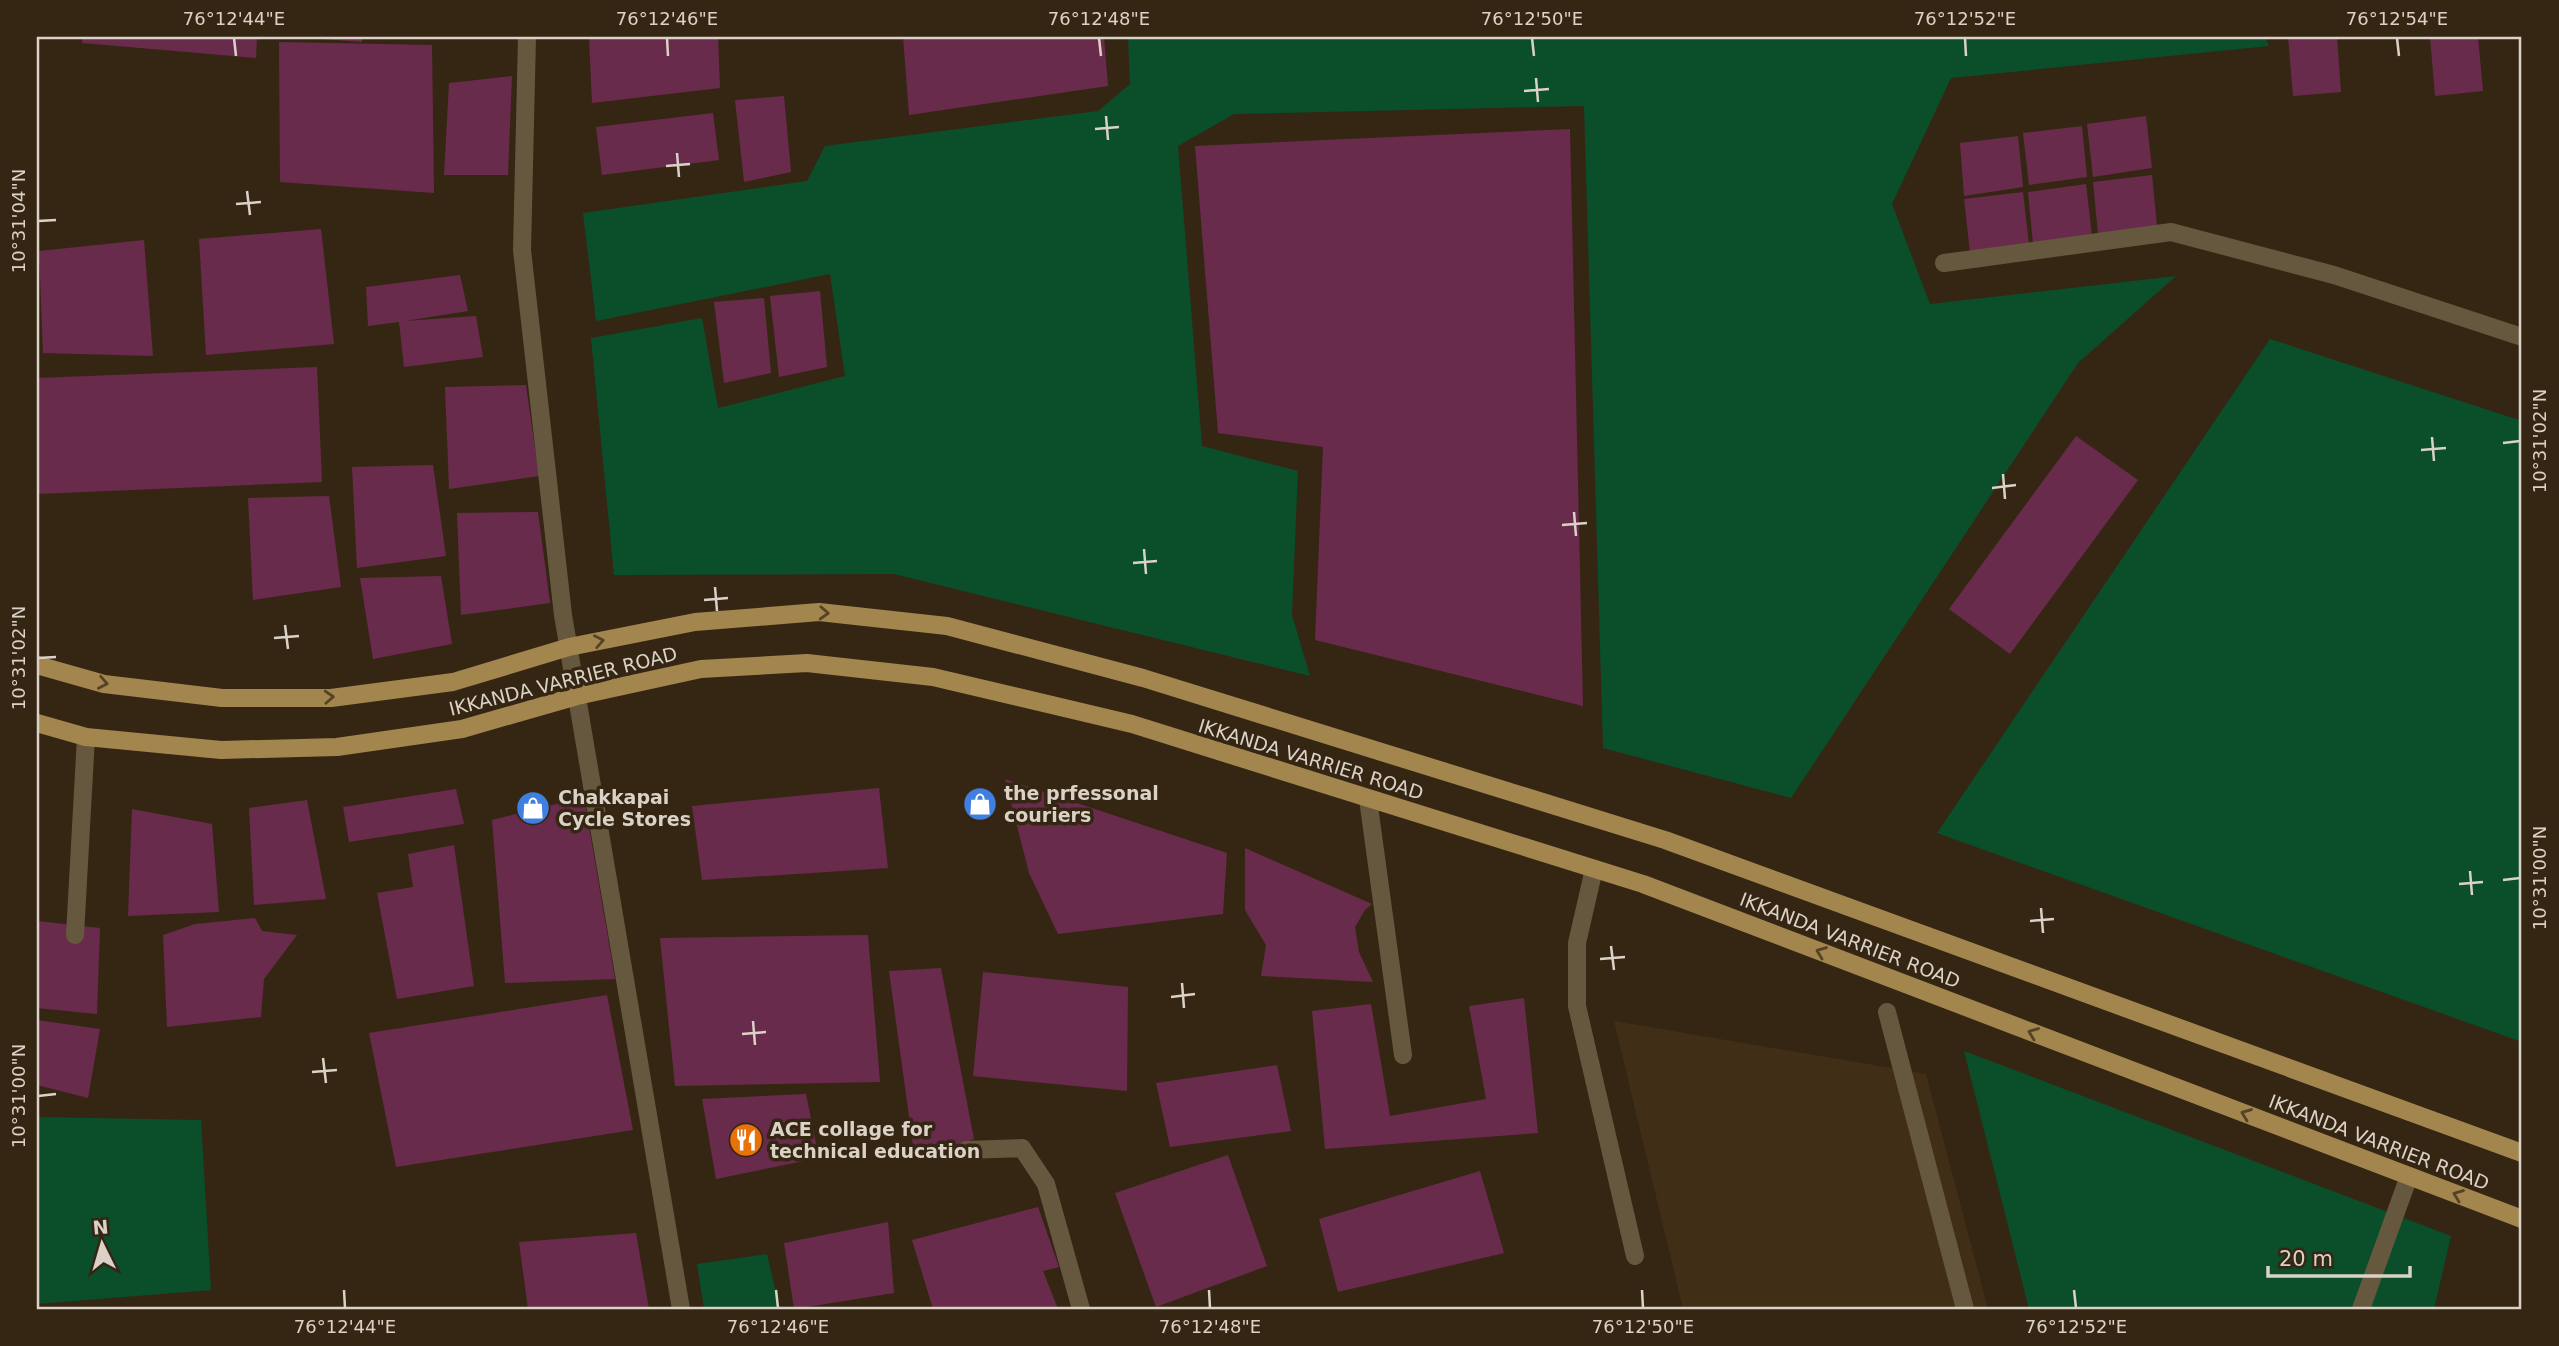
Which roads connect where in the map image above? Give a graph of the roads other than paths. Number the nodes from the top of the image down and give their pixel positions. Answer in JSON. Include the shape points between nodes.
{"nodes":[{"id":1,"x":527,"y":37,"type":"edge"},
{"id":2,"x":1944,"y":263,"type":"dead end"},
{"id":3,"x":2522,"y":337,"type":"edge"},
{"id":4,"x":569,"y":647,"type":"junction"},
{"id":5,"x":37,"y":665,"type":"edge"},
{"id":6,"x":577,"y":696,"type":"junction"},
{"id":7,"x":37,"y":723,"type":"edge"},
{"id":8,"x":86,"y":737,"type":"junction"},
{"id":9,"x":1368,"y":799,"type":"junction"},
{"id":10,"x":1594,"y":869,"type":"junction"},
{"id":11,"x":75,"y":935,"type":"dead end"},
{"id":12,"x":1887,"y":1012,"type":"dead end"},
{"id":13,"x":1403,"y":1055,"type":"dead end"},
{"id":14,"x":966,"y":1150,"type":"dead end"},
{"id":15,"x":2522,"y":1153,"type":"edge"},
{"id":16,"x":2409,"y":1176,"type":"junction"},
{"id":17,"x":2522,"y":1219,"type":"edge"},
{"id":18,"x":1635,"y":1255,"type":"dead end"},
{"id":19,"x":681,"y":1309,"type":"edge"},
{"id":20,"x":1081,"y":1309,"type":"edge"},
{"id":21,"x":1965,"y":1309,"type":"edge"},
{"id":22,"x":2361,"y":1309,"type":"edge"}],
"edges":[{"from":1,"to":4,"type":"street","via":[[522,250]]},
{"from":2,"to":3,"type":"street","via":[[2171,232],[2334,275]]},
{"from":5,"to":4,"type":"main road","name":"IKKANDA VARRIER ROAD","one_way":true,"via":[[103,684],[222,698],[331,698],[453,682]]},
{"from":4,"to":6,"type":"street"},
{"from":4,"to":15,"type":"main road","name":"IKKANDA VARRIER ROAD","one_way":true,"via":[[695,622],[819,612],[947,626],[1143,678],[1665,841]]},
{"from":6,"to":8,"type":"main road","name":"IKKANDA VARRIER ROAD","via":[[462,729],[337,747],[222,750]]},
{"from":6,"to":9,"type":"main road","name":"IKKANDA VARRIER ROAD","via":[[701,669],[807,663],[933,677],[1132,724]]},
{"from":6,"to":19,"type":"street"},
{"from":7,"to":8,"type":"main road","name":"IKKANDA VARRIER ROAD"},
{"from":8,"to":11,"type":"street"},
{"from":9,"to":10,"type":"main road","name":"IKKANDA VARRIER ROAD"},
{"from":9,"to":13,"type":"street"},
{"from":16,"to":10,"type":"main road","name":"IKKANDA VARRIER ROAD","one_way":true},
{"from":10,"to":18,"type":"street","via":[[1577,943],[1577,1006]]},
{"from":12,"to":21,"type":"street"},
{"from":14,"to":20,"type":"street","via":[[1022,1148],[1046,1184]]},
{"from":17,"to":16,"type":"main road","name":"IKKANDA VARRIER ROAD","one_way":true},
{"from":16,"to":22,"type":"street"}]}
